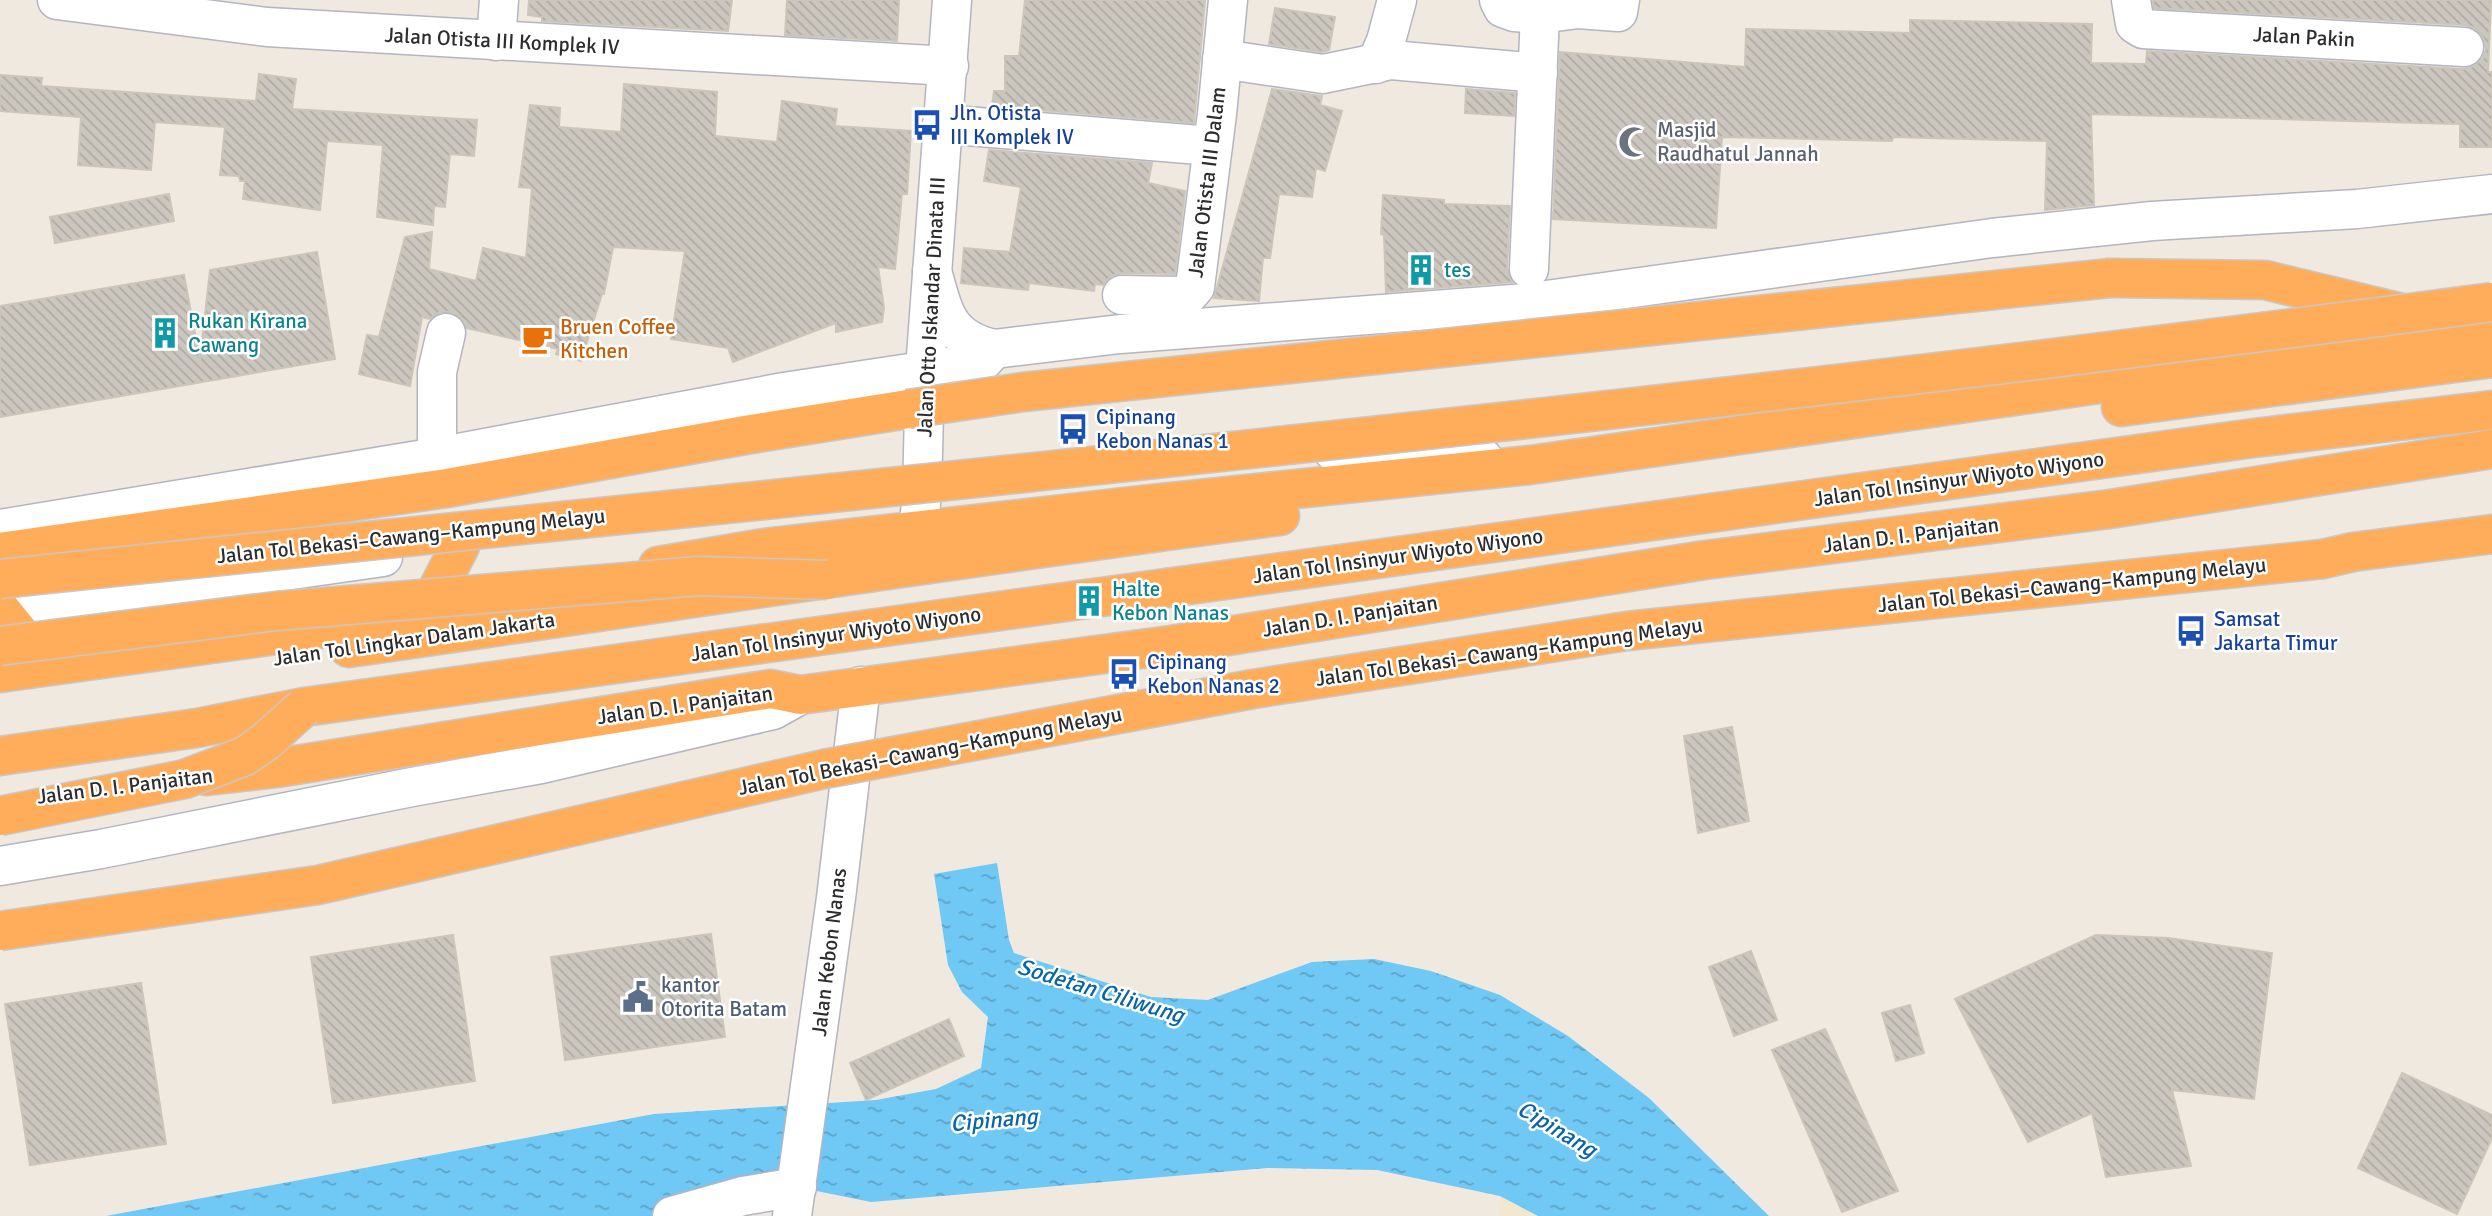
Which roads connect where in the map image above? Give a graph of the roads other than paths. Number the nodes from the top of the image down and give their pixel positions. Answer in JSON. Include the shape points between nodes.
{"nodes":[{"id":1,"x":57,"y":0,"type":"edge"},
{"id":2,"x":499,"y":0,"type":"edge"},
{"id":3,"x":952,"y":0,"type":"edge"},
{"id":4,"x":1228,"y":0,"type":"edge"},
{"id":5,"x":1397,"y":0,"type":"edge"},
{"id":6,"x":1499,"y":0,"type":"edge"},
{"id":7,"x":1619,"y":0,"type":"edge"},
{"id":8,"x":267,"y":13,"type":"edge"},
{"id":9,"x":1540,"y":14,"type":"junction"},
{"id":10,"x":2137,"y":14,"type":"edge"},
{"id":11,"x":496,"y":41,"type":"junction"},
{"id":12,"x":2464,"y":47,"type":"dead end"},
{"id":13,"x":1222,"y":59,"type":"junction"},
{"id":14,"x":1376,"y":64,"type":"junction"},
{"id":15,"x":948,"y":66,"type":"junction"},
{"id":16,"x":1538,"y":73,"type":"junction"},
{"id":17,"x":942,"y":124,"type":"junction"},
{"id":18,"x":1212,"y":146,"type":"junction"},
{"id":19,"x":2492,"y":194,"type":"edge"},
{"id":20,"x":1530,"y":269,"type":"dead end"},
{"id":21,"x":932,"y":271,"type":"junction"},
{"id":22,"x":1122,"y":295,"type":"dead end"},
{"id":23,"x":2487,"y":330,"type":"edge"},
{"id":24,"x":446,"y":333,"type":"dead end"},
{"id":25,"x":994,"y":349,"type":"junction"},
{"id":26,"x":925,"y":370,"type":"junction"},
{"id":27,"x":2492,"y":410,"type":"edge"},
{"id":28,"x":2492,"y":449,"type":"edge"},
{"id":29,"x":437,"y":457,"type":"junction"},
{"id":30,"x":920,"y":513,"type":"junction"},
{"id":31,"x":0,"y":530,"type":"edge"},
{"id":32,"x":2492,"y":534,"type":"edge"},
{"id":33,"x":460,"y":546,"type":"junction"},
{"id":34,"x":2492,"y":550,"type":"edge"},
{"id":35,"x":0,"y":552,"type":"edge"},
{"id":36,"x":2323,"y":559,"type":"junction"},
{"id":37,"x":0,"y":579,"type":"edge"},
{"id":38,"x":827,"y":580,"type":"junction"},
{"id":39,"x":428,"y":608,"type":"junction"},
{"id":40,"x":0,"y":609,"type":"edge"},
{"id":41,"x":0,"y":646,"type":"edge"},
{"id":42,"x":47,"y":667,"type":"junction"},
{"id":43,"x":0,"y":673,"type":"edge"},
{"id":44,"x":861,"y":687,"type":"junction"},
{"id":45,"x":800,"y":695,"type":"junction"},
{"id":46,"x":0,"y":698,"type":"edge"},
{"id":47,"x":304,"y":708,"type":"junction"},
{"id":48,"x":0,"y":756,"type":"edge"},
{"id":49,"x":0,"y":801,"type":"edge"},
{"id":50,"x":0,"y":817,"type":"edge"},
{"id":51,"x":0,"y":866,"type":"edge"},
{"id":52,"x":0,"y":931,"type":"edge"},
{"id":53,"x":796,"y":1192,"type":"edge"},
{"id":54,"x":672,"y":1216,"type":"edge"}],
"edges":[{"from":1,"to":8,"type":"street","name":"Jalan Otista III Komplek IV"},
{"from":2,"to":11,"type":"street"},
{"from":3,"to":15,"type":"street","name":"Jalan Otto Iskandar Dinata III"},
{"from":4,"to":13,"type":"street","name":"Jalan Otista III Dalam"},
{"from":5,"to":14,"type":"street"},
{"from":6,"to":9,"type":"street","via":[[1503,8],[1514,12]]},
{"from":7,"to":9,"type":"street","via":[[1618,12],[1578,9]]},
{"from":8,"to":11,"type":"street","name":"Jalan Otista III Komplek IV"},
{"from":9,"to":16,"type":"street"},
{"from":10,"to":12,"type":"street","name":"Jalan Pakin"},
{"from":11,"to":15,"type":"street","name":"Jalan Otista III Komplek IV"},
{"from":13,"to":14,"type":"street","via":[[1323,74]]},
{"from":13,"to":18,"type":"street","name":"Jalan Otista III Dalam"},
{"from":14,"to":16,"type":"street","via":[[1391,60]]},
{"from":15,"to":17,"type":"street","name":"Jalan Otto Iskandar Dinata III"},
{"from":16,"to":20,"type":"street"},
{"from":17,"to":18,"type":"street"},
{"from":17,"to":21,"type":"street","name":"Jalan Otto Iskandar Dinata III"},
{"from":18,"to":22,"type":"street","name":"Jalan Otista III Dalam","via":[[1195,287],[1181,296]]},
{"from":19,"to":25,"type":"street","via":[[1992,238],[1526,303],[1120,334]]},
{"from":21,"to":25,"type":"street","via":[[950,322],[974,344]]},
{"from":21,"to":26,"type":"street","name":"Jalan Otto Iskandar Dinata III"},
{"from":23,"to":30,"type":"highway","via":[[1522,466],[1150,503]]},
{"from":23,"to":35,"type":"highway","bridge":true,"via":[[2265,280],[2110,278],[1023,392],[447,488]]},
{"from":23,"to":37,"type":"highway","name":"Jalan Tol Bekasi–Cawang–Kampung Melayu","bridge":true,"via":[[2144,348],[1658,406]]},
{"from":23,"to":38,"type":"highway"},
{"from":24,"to":29,"type":"street","via":[[437,372]]},
{"from":25,"to":26,"type":"street","via":[[982,362]]},
{"from":26,"to":29,"type":"street"},
{"from":26,"to":30,"type":"street","name":"Jalan Otto Iskandar Dinata III"},
{"from":27,"to":47,"type":"highway","name":"Jalan Tol Insinyur Wiyoto Wiyono","via":[[2254,438]]},
{"from":28,"to":44,"type":"highway","name":"Jalan D. I. Panjaitan","via":[[2110,509],[1705,560],[1171,645]]},
{"from":29,"to":31,"type":"street"},
{"from":30,"to":33,"type":"street","via":[[739,509]]},
{"from":30,"to":39,"type":"highway","via":[[764,548]]},
{"from":32,"to":36,"type":"highway","name":"Jalan Tol Bekasi–Cawang–Kampung Melayu"},
{"from":33,"to":39,"type":"highway"},
{"from":33,"to":40,"type":"street"},
{"from":34,"to":36,"type":"highway"},
{"from":36,"to":52,"type":"highway","name":"Jalan Tol Bekasi–Cawang–Kampung Melayu","bridge":true,"via":[[1627,631],[1253,689],[824,769],[318,885]]},
{"from":38,"to":41,"type":"highway","bridge":true,"via":[[671,578],[276,611]]},
{"from":38,"to":46,"type":"highway","name":"Jalan Tol Lingkar Dalam Jakarta","bridge":true},
{"from":39,"to":42,"type":"highway","via":[[327,628]]},
{"from":40,"to":42,"type":"highway"},
{"from":42,"to":43,"type":"highway"},
{"from":44,"to":45,"type":"highway","name":"Jalan D. I. Panjaitan"},
{"from":44,"to":53,"type":"street","name":"Jalan Kebon Nanas"},
{"from":45,"to":49,"type":"highway","name":"Jalan D. I. Panjaitan","via":[[771,689],[277,768]]},
{"from":45,"to":51,"type":"street","via":[[773,710],[541,764]]},
{"from":47,"to":48,"type":"highway"},
{"from":47,"to":50,"type":"highway","bridge":true,"via":[[245,755],[185,779]]},
{"from":53,"to":54,"type":"street","via":[[743,1196]]}]}
